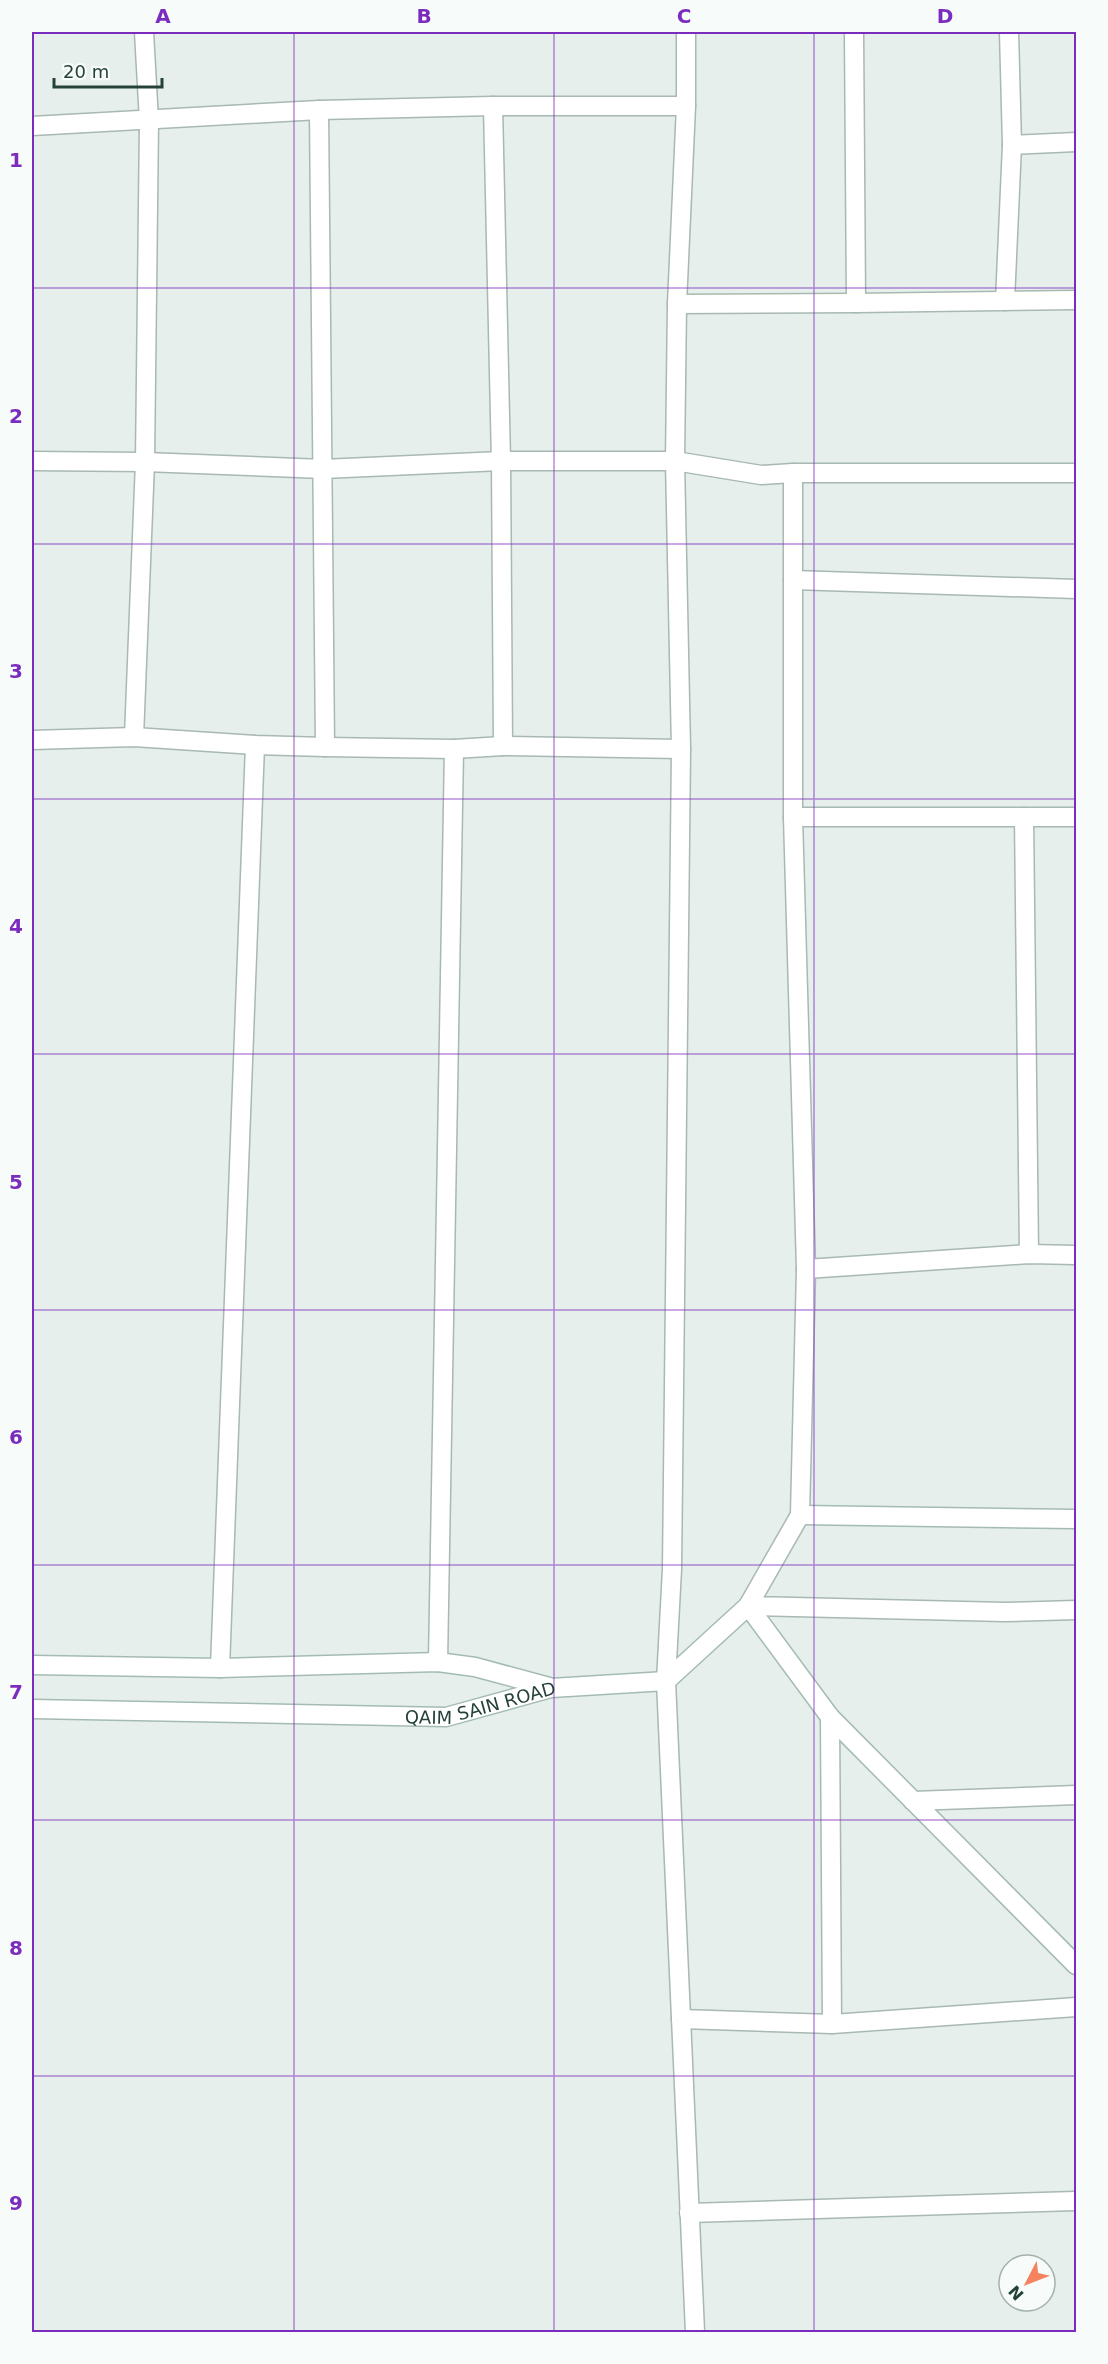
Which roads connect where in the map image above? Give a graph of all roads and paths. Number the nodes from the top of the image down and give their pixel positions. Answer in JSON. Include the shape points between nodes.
{"nodes":[{"id":1,"x":144,"y":32,"type":"edge"},
{"id":2,"x":686,"y":32,"type":"edge"},
{"id":3,"x":854,"y":32,"type":"edge"},
{"id":4,"x":1009,"y":32,"type":"edge"},
{"id":5,"x":493,"y":106,"type":"junction"},
{"id":6,"x":686,"y":106,"type":"junction"},
{"id":7,"x":319,"y":110,"type":"junction"},
{"id":8,"x":149,"y":121,"type":"junction"},
{"id":9,"x":32,"y":126,"type":"edge"},
{"id":10,"x":1077,"y":142,"type":"edge"},
{"id":11,"x":1012,"y":145,"type":"junction"},
{"id":12,"x":1077,"y":300,"type":"edge"},
{"id":13,"x":1005,"y":301,"type":"junction"},
{"id":14,"x":856,"y":303,"type":"junction"},
{"id":15,"x":677,"y":304,"type":"junction"},
{"id":16,"x":32,"y":461,"type":"edge"},
{"id":17,"x":501,"y":461,"type":"junction"},
{"id":18,"x":675,"y":461,"type":"junction"},
{"id":19,"x":146,"y":462,"type":"junction"},
{"id":20,"x":323,"y":469,"type":"junction"},
{"id":21,"x":793,"y":473,"type":"junction"},
{"id":22,"x":1077,"y":473,"type":"edge"},
{"id":23,"x":793,"y":580,"type":"junction"},
{"id":24,"x":1077,"y":589,"type":"edge"},
{"id":25,"x":134,"y":737,"type":"junction"},
{"id":26,"x":32,"y":740,"type":"edge"},
{"id":27,"x":255,"y":745,"type":"junction"},
{"id":28,"x":503,"y":746,"type":"junction"},
{"id":29,"x":325,"y":747,"type":"junction"},
{"id":30,"x":454,"y":749,"type":"junction"},
{"id":31,"x":681,"y":749,"type":"junction"},
{"id":32,"x":793,"y":817,"type":"junction"},
{"id":33,"x":1024,"y":817,"type":"junction"},
{"id":34,"x":1077,"y":817,"type":"edge"},
{"id":35,"x":1029,"y":1254,"type":"junction"},
{"id":36,"x":1077,"y":1255,"type":"edge"},
{"id":37,"x":806,"y":1269,"type":"junction"},
{"id":38,"x":800,"y":1515,"type":"junction"},
{"id":39,"x":1077,"y":1519,"type":"edge"},
{"id":40,"x":748,"y":1606,"type":"junction"},
{"id":41,"x":1077,"y":1610,"type":"edge"},
{"id":42,"x":438,"y":1662,"type":"junction"},
{"id":43,"x":32,"y":1665,"type":"edge"},
{"id":44,"x":220,"y":1668,"type":"junction"},
{"id":45,"x":666,"y":1681,"type":"junction"},
{"id":46,"x":551,"y":1688,"type":"junction"},
{"id":47,"x":32,"y":1709,"type":"edge"},
{"id":48,"x":830,"y":1717,"type":"junction"},
{"id":49,"x":1077,"y":1795,"type":"edge"},
{"id":50,"x":914,"y":1801,"type":"junction"},
{"id":51,"x":1077,"y":1965,"type":"edge"},
{"id":52,"x":1077,"y":2007,"type":"edge"},
{"id":53,"x":681,"y":2019,"type":"junction"},
{"id":54,"x":832,"y":2024,"type":"junction"},
{"id":55,"x":1077,"y":2201,"type":"edge"},
{"id":56,"x":690,"y":2213,"type":"junction"},
{"id":57,"x":695,"y":2332,"type":"edge"}],
"edges":[{"from":1,"to":8,"type":"street"},
{"from":2,"to":6,"type":"street"},
{"from":3,"to":14,"type":"street"},
{"from":4,"to":11,"type":"street"},
{"from":5,"to":6,"type":"street"},
{"from":5,"to":7,"type":"street"},
{"from":5,"to":17,"type":"street"},
{"from":6,"to":15,"type":"street"},
{"from":7,"to":8,"type":"street"},
{"from":7,"to":20,"type":"street"},
{"from":8,"to":9,"type":"street"},
{"from":8,"to":19,"type":"street"},
{"from":10,"to":11,"type":"street"},
{"from":11,"to":13,"type":"street"},
{"from":12,"to":13,"type":"street"},
{"from":13,"to":14,"type":"street"},
{"from":14,"to":15,"type":"street"},
{"from":15,"to":18,"type":"street"},
{"from":16,"to":19,"type":"street"},
{"from":17,"to":18,"type":"street"},
{"from":17,"to":20,"type":"street"},
{"from":17,"to":28,"type":"street"},
{"from":18,"to":21,"type":"street","via":[[761,475]]},
{"from":18,"to":31,"type":"street"},
{"from":19,"to":20,"type":"street"},
{"from":19,"to":25,"type":"street"},
{"from":20,"to":29,"type":"street"},
{"from":21,"to":22,"type":"street"},
{"from":21,"to":23,"type":"street"},
{"from":23,"to":24,"type":"street"},
{"from":23,"to":32,"type":"street"},
{"from":25,"to":26,"type":"street"},
{"from":25,"to":27,"type":"street"},
{"from":27,"to":29,"type":"street"},
{"from":27,"to":44,"type":"street"},
{"from":28,"to":30,"type":"street"},
{"from":28,"to":31,"type":"street"},
{"from":29,"to":30,"type":"street"},
{"from":30,"to":42,"type":"street"},
{"from":31,"to":45,"type":"street","via":[[672,1569]]},
{"from":32,"to":33,"type":"street"},
{"from":32,"to":37,"type":"street"},
{"from":33,"to":34,"type":"street"},
{"from":33,"to":35,"type":"street"},
{"from":35,"to":36,"type":"street"},
{"from":35,"to":37,"type":"street"},
{"from":37,"to":38,"type":"street"},
{"from":38,"to":39,"type":"street"},
{"from":38,"to":40,"type":"street"},
{"from":40,"to":41,"type":"street"},
{"from":40,"to":45,"type":"street"},
{"from":40,"to":48,"type":"street"},
{"from":42,"to":44,"type":"street","name":"QAIM SAIN ROAD"},
{"from":42,"to":46,"type":"street","name":"QAIM SAIN ROAD","via":[[475,1667]]},
{"from":43,"to":44,"type":"street","name":"QAIM SAIN ROAD"},
{"from":45,"to":46,"type":"street"},
{"from":45,"to":53,"type":"street"},
{"from":46,"to":47,"type":"street","name":"QAIM SAIN ROAD","via":[[446,1717]]},
{"from":48,"to":50,"type":"street"},
{"from":48,"to":54,"type":"street"},
{"from":49,"to":50,"type":"street"},
{"from":50,"to":51,"type":"street"},
{"from":52,"to":54,"type":"street"},
{"from":53,"to":54,"type":"street"},
{"from":53,"to":56,"type":"street"},
{"from":55,"to":56,"type":"street"},
{"from":56,"to":57,"type":"street"}]}
